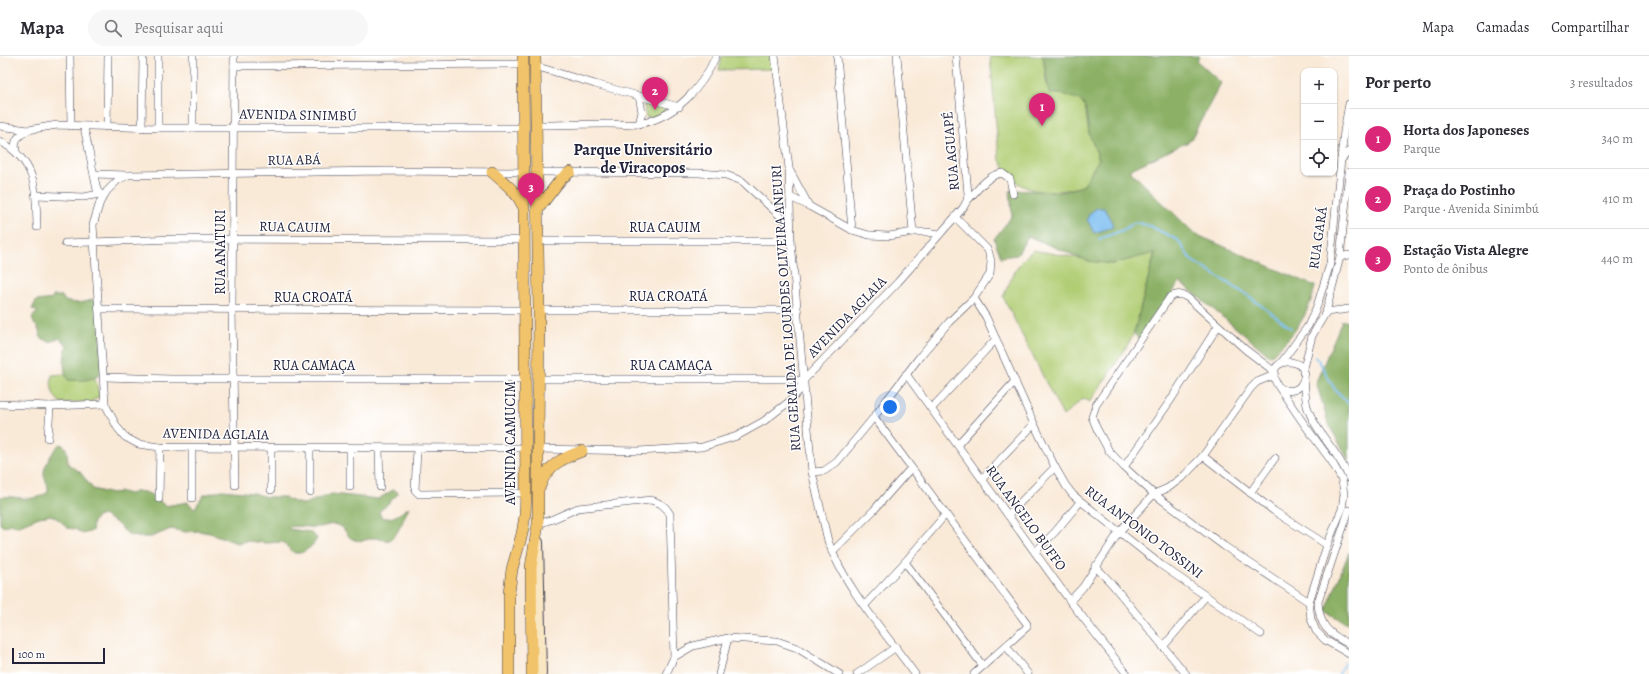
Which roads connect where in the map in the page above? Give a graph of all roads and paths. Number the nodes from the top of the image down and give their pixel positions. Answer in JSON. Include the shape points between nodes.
{"nodes":[{"id":1,"x":70,"y":56,"type":"edge"},
{"id":2,"x":108,"y":56,"type":"edge"},
{"id":3,"x":143,"y":56,"type":"edge"},
{"id":4,"x":158,"y":56,"type":"edge"},
{"id":5,"x":193,"y":56,"type":"edge"},
{"id":6,"x":234,"y":56,"type":"edge"},
{"id":7,"x":715,"y":56,"type":"edge"},
{"id":8,"x":775,"y":56,"type":"edge"},
{"id":9,"x":837,"y":56,"type":"edge"},
{"id":10,"x":896,"y":56,"type":"edge"},
{"id":11,"x":956,"y":56,"type":"edge"},
{"id":12,"x":523,"y":60,"type":"edge"},
{"id":13,"x":535,"y":61,"type":"edge"},
{"id":14,"x":234,"y":66,"type":"junction"},
{"id":15,"x":639,"y":96,"type":"junction"},
{"id":16,"x":1349,"y":104,"type":"edge"},
{"id":17,"x":679,"y":107,"type":"junction"},
{"id":18,"x":638,"y":124,"type":"junction"},
{"id":19,"x":537,"y":125,"type":"junction"},
{"id":20,"x":0,"y":126,"type":"edge"},
{"id":21,"x":71,"y":126,"type":"junction"},
{"id":22,"x":84,"y":127,"type":"junction"},
{"id":23,"x":107,"y":127,"type":"junction"},
{"id":24,"x":234,"y":127,"type":"junction"},
{"id":25,"x":142,"y":128,"type":"junction"},
{"id":26,"x":158,"y":128,"type":"junction"},
{"id":27,"x":193,"y":128,"type":"junction"},
{"id":28,"x":524,"y":128,"type":"junction"},
{"id":29,"x":28,"y":130,"type":"junction"},
{"id":30,"x":1346,"y":132,"type":"edge"},
{"id":31,"x":0,"y":141,"type":"edge"},
{"id":32,"x":16,"y":151,"type":"junction"},
{"id":33,"x":1349,"y":151,"type":"edge"},
{"id":34,"x":1341,"y":160,"type":"junction"},
{"id":35,"x":788,"y":168,"type":"junction"},
{"id":36,"x":492,"y":172,"type":"junction"},
{"id":37,"x":524,"y":172,"type":"junction"},
{"id":38,"x":538,"y":172,"type":"junction"},
{"id":39,"x":570,"y":172,"type":"junction"},
{"id":40,"x":1349,"y":172,"type":"edge"},
{"id":41,"x":94,"y":174,"type":"junction"},
{"id":42,"x":128,"y":174,"type":"junction"},
{"id":43,"x":233,"y":174,"type":"junction"},
{"id":44,"x":1013,"y":194,"type":"dead end"},
{"id":45,"x":36,"y":195,"type":"junction"},
{"id":46,"x":102,"y":195,"type":"junction"},
{"id":47,"x":790,"y":198,"type":"junction"},
{"id":48,"x":967,"y":201,"type":"junction"},
{"id":49,"x":1347,"y":204,"type":"edge"},
{"id":50,"x":809,"y":206,"type":"junction"},
{"id":51,"x":538,"y":209,"type":"junction"},
{"id":52,"x":524,"y":210,"type":"junction"},
{"id":53,"x":955,"y":217,"type":"junction"},
{"id":54,"x":790,"y":225,"type":"junction"},
{"id":55,"x":37,"y":227,"type":"dead end"},
{"id":56,"x":852,"y":230,"type":"junction"},
{"id":57,"x":913,"y":232,"type":"junction"},
{"id":58,"x":939,"y":234,"type":"junction"},
{"id":59,"x":234,"y":239,"type":"junction"},
{"id":60,"x":525,"y":240,"type":"junction"},
{"id":61,"x":538,"y":240,"type":"junction"},
{"id":62,"x":791,"y":241,"type":"junction"},
{"id":63,"x":93,"y":242,"type":"junction"},
{"id":64,"x":65,"y":243,"type":"dead end"},
{"id":65,"x":1349,"y":255,"type":"edge"},
{"id":66,"x":1340,"y":256,"type":"junction"},
{"id":67,"x":974,"y":298,"type":"junction"},
{"id":68,"x":99,"y":309,"type":"junction"},
{"id":69,"x":232,"y":310,"type":"junction"},
{"id":70,"x":526,"y":310,"type":"junction"},
{"id":71,"x":539,"y":310,"type":"junction"},
{"id":72,"x":797,"y":310,"type":"junction"},
{"id":73,"x":1349,"y":310,"type":"edge"},
{"id":74,"x":1326,"y":312,"type":"junction"},
{"id":75,"x":1218,"y":326,"type":"junction"},
{"id":76,"x":996,"y":340,"type":"junction"},
{"id":77,"x":1280,"y":364,"type":"junction"},
{"id":78,"x":1274,"y":373,"type":"junction"},
{"id":79,"x":906,"y":374,"type":"junction"},
{"id":80,"x":1304,"y":375,"type":"junction"},
{"id":81,"x":104,"y":377,"type":"junction"},
{"id":82,"x":233,"y":378,"type":"junction"},
{"id":83,"x":525,"y":379,"type":"junction"},
{"id":84,"x":538,"y":379,"type":"junction"},
{"id":85,"x":803,"y":382,"type":"junction"},
{"id":86,"x":1015,"y":382,"type":"junction"},
{"id":87,"x":1278,"y":386,"type":"junction"},
{"id":88,"x":0,"y":404,"type":"edge"},
{"id":89,"x":105,"y":404,"type":"junction"},
{"id":90,"x":50,"y":406,"type":"junction"},
{"id":91,"x":932,"y":408,"type":"junction"},
{"id":92,"x":874,"y":417,"type":"junction"},
{"id":93,"x":1034,"y":424,"type":"junction"},
{"id":94,"x":48,"y":438,"type":"dead end"},
{"id":95,"x":958,"y":444,"type":"junction"},
{"id":96,"x":160,"y":447,"type":"junction"},
{"id":97,"x":192,"y":448,"type":"junction"},
{"id":98,"x":235,"y":448,"type":"junction"},
{"id":99,"x":271,"y":448,"type":"junction"},
{"id":100,"x":310,"y":448,"type":"junction"},
{"id":101,"x":350,"y":448,"type":"junction"},
{"id":102,"x":379,"y":448,"type":"junction"},
{"id":103,"x":417,"y":448,"type":"junction"},
{"id":104,"x":526,"y":448,"type":"junction"},
{"id":105,"x":538,"y":449,"type":"junction"},
{"id":106,"x":582,"y":451,"type":"junction"},
{"id":107,"x":1203,"y":456,"type":"junction"},
{"id":108,"x":1275,"y":458,"type":"dead end"},
{"id":109,"x":1055,"y":466,"type":"junction"},
{"id":110,"x":1124,"y":467,"type":"junction"},
{"id":111,"x":910,"y":468,"type":"junction"},
{"id":112,"x":812,"y":472,"type":"junction"},
{"id":113,"x":1349,"y":478,"type":"edge"},
{"id":114,"x":982,"y":479,"type":"junction"},
{"id":115,"x":235,"y":485,"type":"dead end"},
{"id":116,"x":350,"y":487,"type":"dead end"},
{"id":117,"x":380,"y":487,"type":"dead end"},
{"id":118,"x":271,"y":490,"type":"dead end"},
{"id":119,"x":310,"y":492,"type":"dead end"},
{"id":120,"x":526,"y":493,"type":"junction"},
{"id":121,"x":1250,"y":493,"type":"junction"},
{"id":122,"x":1154,"y":494,"type":"junction"},
{"id":123,"x":538,"y":496,"type":"junction"},
{"id":124,"x":192,"y":498,"type":"dead end"},
{"id":125,"x":159,"y":499,"type":"dead end"},
{"id":126,"x":1080,"y":502,"type":"junction"},
{"id":127,"x":1349,"y":510,"type":"edge"},
{"id":128,"x":946,"y":514,"type":"junction"},
{"id":129,"x":1008,"y":514,"type":"junction"},
{"id":130,"x":538,"y":524,"type":"junction"},
{"id":131,"x":1119,"y":532,"type":"junction"},
{"id":132,"x":1327,"y":545,"type":"junction"},
{"id":133,"x":832,"y":552,"type":"junction"},
{"id":134,"x":1035,"y":552,"type":"junction"},
{"id":135,"x":905,"y":562,"type":"junction"},
{"id":136,"x":1095,"y":566,"type":"junction"},
{"id":137,"x":1206,"y":596,"type":"junction"},
{"id":138,"x":1070,"y":601,"type":"junction"},
{"id":139,"x":1309,"y":602,"type":"junction"},
{"id":140,"x":865,"y":605,"type":"junction"},
{"id":141,"x":1261,"y":634,"type":"dead end"},
{"id":142,"x":728,"y":638,"type":"junction"},
{"id":143,"x":1349,"y":644,"type":"edge"},
{"id":144,"x":1006,"y":646,"type":"junction"},
{"id":145,"x":896,"y":647,"type":"junction"},
{"id":146,"x":1164,"y":647,"type":"junction"},
{"id":147,"x":1349,"y":654,"type":"edge"},
{"id":148,"x":674,"y":657,"type":"junction"},
{"id":149,"x":983,"y":666,"type":"junction"},
{"id":150,"x":509,"y":674,"type":"edge"},
{"id":151,"x":532,"y":674,"type":"edge"},
{"id":152,"x":541,"y":674,"type":"edge"},
{"id":153,"x":666,"y":674,"type":"edge"},
{"id":154,"x":719,"y":674,"type":"edge"},
{"id":155,"x":839,"y":674,"type":"edge"},
{"id":156,"x":857,"y":674,"type":"edge"},
{"id":157,"x":915,"y":674,"type":"edge"},
{"id":158,"x":974,"y":674,"type":"edge"},
{"id":159,"x":1028,"y":674,"type":"edge"},
{"id":160,"x":1127,"y":674,"type":"edge"},
{"id":161,"x":1186,"y":674,"type":"edge"}],
"edges":[{"from":1,"to":21,"type":"street"},
{"from":2,"to":23,"type":"street"},
{"from":3,"to":25,"type":"street"},
{"from":4,"to":26,"type":"street"},
{"from":5,"to":27,"type":"street"},
{"from":6,"to":14,"type":"street","name":"RUA ANATURI"},
{"from":7,"to":17,"type":"street","via":[[700,84]]},
{"from":8,"to":35,"type":"street","name":"RUA GERALDA DE LOURDES OLIVEIRA ANEURI"},
{"from":9,"to":56,"type":"street"},
{"from":10,"to":57,"type":"street"},
{"from":11,"to":48,"type":"street","name":"RUA AGUAPÉ"},
{"from":12,"to":14,"type":"street"},
{"from":12,"to":28,"type":"main road","name":"AVENIDA CAMUCIM"},
{"from":13,"to":15,"type":"street","via":[[595,84]]},
{"from":13,"to":19,"type":"main road","name":"AVENIDA CAMUCIM"},
{"from":14,"to":24,"type":"street","name":"RUA ANATURI"},
{"from":15,"to":17,"type":"street"},
{"from":15,"to":18,"type":"street","via":[[642,112]]},
{"from":16,"to":30,"type":"street","name":"RUA GARÁ"},
{"from":17,"to":18,"type":"street","via":[[665,115]]},
{"from":18,"to":19,"type":"street"},
{"from":19,"to":28,"type":"main road"},
{"from":19,"to":38,"type":"main road","name":"AVENIDA CAMUCIM"},
{"from":20,"to":29,"type":"street","name":"AVENIDA SINIMBÚ"},
{"from":21,"to":22,"type":"street","name":"AVENIDA SINIMBÚ"},
{"from":21,"to":29,"type":"street","name":"AVENIDA SINIMBÚ"},
{"from":22,"to":23,"type":"street","name":"AVENIDA SINIMBÚ"},
{"from":22,"to":41,"type":"street"},
{"from":23,"to":25,"type":"street","name":"AVENIDA SINIMBÚ"},
{"from":24,"to":27,"type":"street","name":"AVENIDA SINIMBÚ"},
{"from":24,"to":28,"type":"street","name":"AVENIDA SINIMBÚ"},
{"from":24,"to":43,"type":"street","name":"RUA ANATURI"},
{"from":25,"to":26,"type":"street","name":"AVENIDA SINIMBÚ"},
{"from":26,"to":27,"type":"street","name":"AVENIDA SINIMBÚ"},
{"from":28,"to":37,"type":"main road","name":"AVENIDA CAMUCIM"},
{"from":29,"to":32,"type":"street","via":[[14,142]]},
{"from":30,"to":34,"type":"street","name":"RUA GARÁ"},
{"from":31,"to":32,"type":"street"},
{"from":32,"to":45,"type":"street","via":[[29,170]]},
{"from":33,"to":34,"type":"street"},
{"from":34,"to":77,"type":"street","name":"RUA GARÁ","via":[[1330,264],[1318,306],[1308,326]]},
{"from":35,"to":47,"type":"street","name":"RUA GERALDA DE LOURDES OLIVEIRA ANEURI"},
{"from":35,"to":50,"type":"street"},
{"from":36,"to":37,"type":"street","name":"RUA ABÁ"},
{"from":36,"to":43,"type":"street","name":"RUA ABÁ"},
{"from":36,"to":52,"type":"main road","via":[[513,189]]},
{"from":37,"to":38,"type":"main road"},
{"from":37,"to":52,"type":"main road","name":"AVENIDA CAMUCIM"},
{"from":38,"to":39,"type":"street"},
{"from":38,"to":51,"type":"main road","name":"AVENIDA CAMUCIM"},
{"from":39,"to":51,"type":"main road","via":[[560,178]]},
{"from":39,"to":54,"type":"street","via":[[726,175],[742,182]]},
{"from":40,"to":49,"type":"street"},
{"from":41,"to":42,"type":"street","name":"RUA ABÁ"},
{"from":41,"to":46,"type":"street"},
{"from":42,"to":43,"type":"street","name":"RUA ABÁ"},
{"from":42,"to":46,"type":"street"},
{"from":43,"to":59,"type":"street","name":"RUA ANATURI"},
{"from":44,"to":48,"type":"street","via":[[1010,179],[1002,173],[990,177]]},
{"from":45,"to":46,"type":"street"},
{"from":45,"to":55,"type":"street"},
{"from":46,"to":63,"type":"street","name":"AVENIDA AGLAIA","via":[[93,225]]},
{"from":47,"to":50,"type":"street"},
{"from":47,"to":54,"type":"street","name":"RUA GERALDA DE LOURDES OLIVEIRA ANEURI"},
{"from":48,"to":53,"type":"street","name":"RUA AGUAPÉ"},
{"from":49,"to":66,"type":"street"},
{"from":50,"to":56,"type":"street"},
{"from":51,"to":61,"type":"main road","name":"AVENIDA CAMUCIM"},
{"from":52,"to":60,"type":"main road","name":"AVENIDA CAMUCIM"},
{"from":53,"to":58,"type":"street","name":"RUA AGUAPÉ"},
{"from":53,"to":67,"type":"street","via":[[988,250],[991,261],[990,274]]},
{"from":54,"to":62,"type":"street","name":"RUA GERALDA DE LOURDES OLIVEIRA ANEURI"},
{"from":56,"to":57,"type":"street","via":[[876,236]]},
{"from":57,"to":58,"type":"street"},
{"from":58,"to":85,"type":"street","name":"AVENIDA AGLAIA","via":[[898,282]]},
{"from":59,"to":60,"type":"street","name":"RUA CAUIM"},
{"from":59,"to":63,"type":"street","name":"RUA CAUIM"},
{"from":59,"to":69,"type":"street","name":"RUA ANATURI"},
{"from":60,"to":70,"type":"main road","name":"AVENIDA CAMUCIM"},
{"from":61,"to":62,"type":"street","name":"RUA CAUIM"},
{"from":61,"to":71,"type":"main road","name":"AVENIDA CAMUCIM"},
{"from":62,"to":72,"type":"street","name":"RUA GERALDA DE LOURDES OLIVEIRA ANEURI"},
{"from":63,"to":64,"type":"street","name":"RUA CAUIM"},
{"from":63,"to":68,"type":"street","name":"AVENIDA AGLAIA"},
{"from":65,"to":66,"type":"street"},
{"from":66,"to":74,"type":"street"},
{"from":67,"to":76,"type":"street","name":"RUA ANTONIO TOSSINI"},
{"from":67,"to":79,"type":"street","via":[[949,322]]},
{"from":68,"to":69,"type":"street","name":"RUA CROATÁ"},
{"from":68,"to":81,"type":"street","name":"AVENIDA AGLAIA"},
{"from":69,"to":70,"type":"street","name":"RUA CROATÁ"},
{"from":69,"to":82,"type":"street","name":"RUA ANATURI"},
{"from":70,"to":71,"type":"main road"},
{"from":70,"to":83,"type":"main road","name":"AVENIDA CAMUCIM"},
{"from":71,"to":72,"type":"street","name":"RUA CROATÁ"},
{"from":71,"to":84,"type":"main road","name":"AVENIDA CAMUCIM"},
{"from":72,"to":85,"type":"street","name":"RUA GERALDA DE LOURDES OLIVEIRA ANEURI"},
{"from":73,"to":74,"type":"street"},
{"from":74,"to":80,"type":"street","via":[[1310,340]]},
{"from":75,"to":78,"type":"street"},
{"from":75,"to":110,"type":"street"},
{"from":75,"to":110,"type":"street","via":[[1182,294],[1170,297],[1096,405],[1092,416],[1097,429],[1109,451]]},
{"from":76,"to":86,"type":"street","name":"RUA ANTONIO TOSSINI"},
{"from":76,"to":91,"type":"street"},
{"from":77,"to":78,"type":"street"},
{"from":77,"to":80,"type":"street","via":[[1294,362]]},
{"from":78,"to":87,"type":"street"},
{"from":78,"to":107,"type":"street","via":[[1251,388]]},
{"from":79,"to":91,"type":"street","name":"RUA ANGELO BUFFO"},
{"from":79,"to":92,"type":"street"},
{"from":80,"to":87,"type":"street","via":[[1300,386],[1292,391]]},
{"from":80,"to":113,"type":"street","via":[[1307,406]]},
{"from":81,"to":82,"type":"street","name":"RUA CAMAÇA"},
{"from":81,"to":89,"type":"street","name":"AVENIDA AGLAIA"},
{"from":82,"to":83,"type":"street","name":"RUA CAMAÇA"},
{"from":82,"to":98,"type":"street","name":"RUA ANATURI"},
{"from":83,"to":104,"type":"main road","name":"AVENIDA CAMUCIM"},
{"from":84,"to":85,"type":"street","name":"RUA CAMAÇA","via":[[780,379]]},
{"from":84,"to":105,"type":"main road","name":"AVENIDA CAMUCIM"},
{"from":85,"to":106,"type":"street","name":"AVENIDA AGLAIA","via":[[790,401],[764,421],[737,436],[719,442],[702,447],[672,450]]},
{"from":85,"to":112,"type":"street","name":"RUA GERALDA DE LOURDES OLIVEIRA ANEURI"},
{"from":86,"to":93,"type":"street","name":"RUA ANTONIO TOSSINI"},
{"from":86,"to":95,"type":"street"},
{"from":87,"to":132,"type":"street","via":[[1342,480],[1342,509]]},
{"from":88,"to":90,"type":"street"},
{"from":89,"to":90,"type":"street"},
{"from":89,"to":96,"type":"street","name":"AVENIDA AGLAIA","via":[[117,427],[126,437],[138,444]]},
{"from":90,"to":94,"type":"street"},
{"from":91,"to":95,"type":"street","name":"RUA ANGELO BUFFO"},
{"from":92,"to":111,"type":"street"},
{"from":92,"to":112,"type":"street","via":[[837,462],[824,471]]},
{"from":93,"to":109,"type":"street","name":"RUA ANTONIO TOSSINI"},
{"from":93,"to":114,"type":"street"},
{"from":95,"to":114,"type":"street","name":"RUA ANGELO BUFFO"},
{"from":96,"to":97,"type":"street","name":"AVENIDA AGLAIA"},
{"from":96,"to":125,"type":"street"},
{"from":97,"to":98,"type":"street","name":"AVENIDA AGLAIA"},
{"from":97,"to":124,"type":"street"},
{"from":98,"to":99,"type":"street","name":"AVENIDA AGLAIA"},
{"from":98,"to":115,"type":"street","name":"RUA ANATURI"},
{"from":99,"to":100,"type":"street","name":"AVENIDA AGLAIA"},
{"from":99,"to":118,"type":"street"},
{"from":100,"to":101,"type":"street","name":"AVENIDA AGLAIA"},
{"from":100,"to":119,"type":"street"},
{"from":101,"to":102,"type":"street","name":"AVENIDA AGLAIA"},
{"from":101,"to":116,"type":"street"},
{"from":102,"to":103,"type":"street","name":"AVENIDA AGLAIA"},
{"from":102,"to":117,"type":"street"},
{"from":103,"to":104,"type":"street","name":"AVENIDA AGLAIA"},
{"from":103,"to":120,"type":"street","via":[[415,490],[419,494]]},
{"from":104,"to":105,"type":"main road"},
{"from":104,"to":120,"type":"main road","name":"AVENIDA CAMUCIM"},
{"from":105,"to":106,"type":"street","name":"AVENIDA AGLAIA"},
{"from":105,"to":123,"type":"main road","name":"AVENIDA CAMUCIM"},
{"from":106,"to":123,"type":"main road","via":[[552,465],[544,475]]},
{"from":107,"to":121,"type":"street"},
{"from":107,"to":122,"type":"street","via":[[1185,475],[1168,488]]},
{"from":108,"to":121,"type":"street"},
{"from":109,"to":126,"type":"street","name":"RUA ANTONIO TOSSINI","via":[[1066,486]]},
{"from":109,"to":129,"type":"street"},
{"from":110,"to":122,"type":"street"},
{"from":111,"to":128,"type":"street"},
{"from":111,"to":133,"type":"street","via":[[874,510]]},
{"from":112,"to":133,"type":"street","name":"RUA GERALDA DE LOURDES OLIVEIRA ANEURI"},
{"from":114,"to":129,"type":"street","name":"RUA ANGELO BUFFO"},
{"from":120,"to":150,"type":"main road","name":"AVENIDA CAMUCIM","via":[[524,522],[512,569],[509,593]]},
{"from":121,"to":132,"type":"street"},
{"from":122,"to":131,"type":"street"},
{"from":122,"to":139,"type":"street","via":[[1224,546]]},
{"from":123,"to":130,"type":"main road","name":"AVENIDA CAMUCIM"},
{"from":126,"to":131,"type":"street","name":"RUA ANTONIO TOSSINI"},
{"from":126,"to":134,"type":"street"},
{"from":127,"to":143,"type":"street","via":[[1318,602],[1318,614],[1330,633]]},
{"from":128,"to":135,"type":"street"},
{"from":128,"to":144,"type":"street","via":[[1027,626]]},
{"from":129,"to":134,"type":"street","name":"RUA ANGELO BUFFO"},
{"from":130,"to":148,"type":"street","via":[[578,508],[651,500],[666,507],[670,514]]},
{"from":130,"to":151,"type":"main road","name":"AVENIDA CAMUCIM","via":[[531,567]]},
{"from":130,"to":152,"type":"street","name":"AVENIDA CAMUCIM"},
{"from":131,"to":136,"type":"street"},
{"from":131,"to":137,"type":"street","name":"RUA ANTONIO TOSSINI"},
{"from":132,"to":139,"type":"street"},
{"from":133,"to":140,"type":"street","name":"RUA GERALDA DE LOURDES OLIVEIRA ANEURI"},
{"from":134,"to":138,"type":"street","name":"RUA ANGELO BUFFO"},
{"from":135,"to":140,"type":"street"},
{"from":135,"to":149,"type":"street"},
{"from":136,"to":138,"type":"street","via":[[1083,587]]},
{"from":136,"to":146,"type":"street"},
{"from":137,"to":141,"type":"street","name":"RUA ANTONIO TOSSINI"},
{"from":137,"to":146,"type":"street"},
{"from":138,"to":160,"type":"street","name":"RUA ANGELO BUFFO"},
{"from":139,"to":147,"type":"street","via":[[1310,619],[1316,631],[1325,640]]},
{"from":140,"to":145,"type":"street","name":"RUA GERALDA DE LOURDES OLIVEIRA ANEURI"},
{"from":142,"to":148,"type":"street","via":[[693,646]]},
{"from":142,"to":154,"type":"street"},
{"from":142,"to":155,"type":"street","via":[[777,641],[797,648]]},
{"from":144,"to":149,"type":"street"},
{"from":144,"to":159,"type":"street"},
{"from":145,"to":156,"type":"street"},
{"from":145,"to":157,"type":"street","name":"RUA GERALDA DE LOURDES OLIVEIRA ANEURI"},
{"from":146,"to":161,"type":"street"},
{"from":148,"to":153,"type":"street"},
{"from":149,"to":158,"type":"street"}]}
